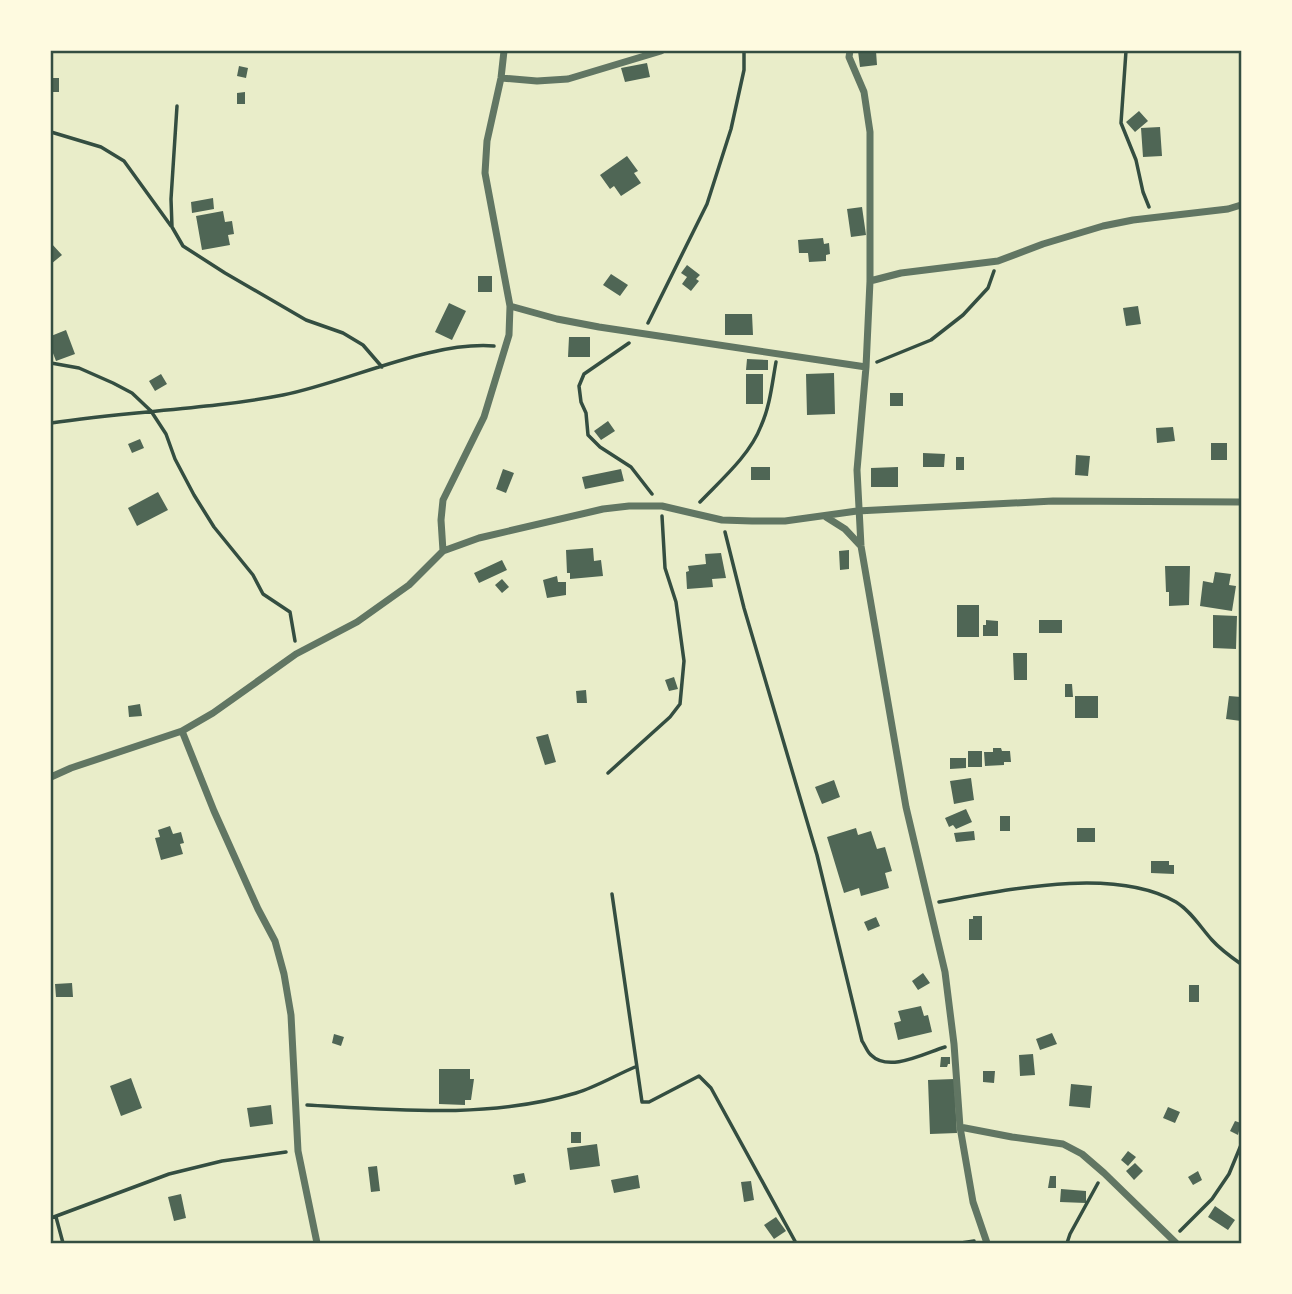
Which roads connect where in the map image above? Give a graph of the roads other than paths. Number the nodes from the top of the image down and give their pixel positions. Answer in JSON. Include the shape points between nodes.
{"nodes":[{"id":1,"x":504,"y":51,"type":"edge"},
{"id":2,"x":661,"y":51,"type":"edge"},
{"id":3,"x":850,"y":51,"type":"edge"},
{"id":4,"x":502,"y":78,"type":"junction"},
{"id":5,"x":1241,"y":205,"type":"edge"},
{"id":6,"x":870,"y":281,"type":"junction"},
{"id":7,"x":510,"y":306,"type":"junction"},
{"id":8,"x":866,"y":367,"type":"junction"},
{"id":9,"x":1241,"y":502,"type":"edge"},
{"id":10,"x":857,"y":511,"type":"junction"},
{"id":11,"x":826,"y":517,"type":"junction"},
{"id":12,"x":861,"y":546,"type":"junction"},
{"id":13,"x":443,"y":551,"type":"junction"},
{"id":14,"x":182,"y":731,"type":"junction"},
{"id":15,"x":51,"y":777,"type":"edge"},
{"id":16,"x":960,"y":1127,"type":"junction"},
{"id":17,"x":1174,"y":1241,"type":"edge"},
{"id":18,"x":317,"y":1243,"type":"edge"},
{"id":19,"x":987,"y":1243,"type":"edge"}],
"edges":[{"from":1,"to":4,"type":"street"},
{"from":2,"to":4,"type":"street","via":[[568,79]]},
{"from":3,"to":6,"type":"street","via":[[864,92],[870,132]]},
{"from":4,"to":7,"type":"street","via":[[487,141],[485,173]]},
{"from":5,"to":6,"type":"street","via":[[1103,226],[998,261]]},
{"from":6,"to":8,"type":"street"},
{"from":7,"to":8,"type":"street","via":[[557,319]]},
{"from":7,"to":13,"type":"street","via":[[507,347],[484,417],[443,500]]},
{"from":8,"to":10,"type":"street"},
{"from":9,"to":10,"type":"street","via":[[1053,501]]},
{"from":10,"to":11,"type":"street"},
{"from":10,"to":12,"type":"street"},
{"from":11,"to":12,"type":"street"},
{"from":11,"to":13,"type":"street","via":[[722,520],[662,506],[603,509]]},
{"from":12,"to":16,"type":"street","via":[[906,807],[945,972]]},
{"from":13,"to":14,"type":"street","via":[[409,584],[357,622],[296,654]]},
{"from":14,"to":15,"type":"street"},
{"from":14,"to":18,"type":"street","via":[[275,941],[284,974],[291,1015],[298,1151]]},
{"from":16,"to":17,"type":"street","via":[[1063,1144],[1082,1154]]},
{"from":16,"to":19,"type":"street","via":[[973,1202]]}]}
